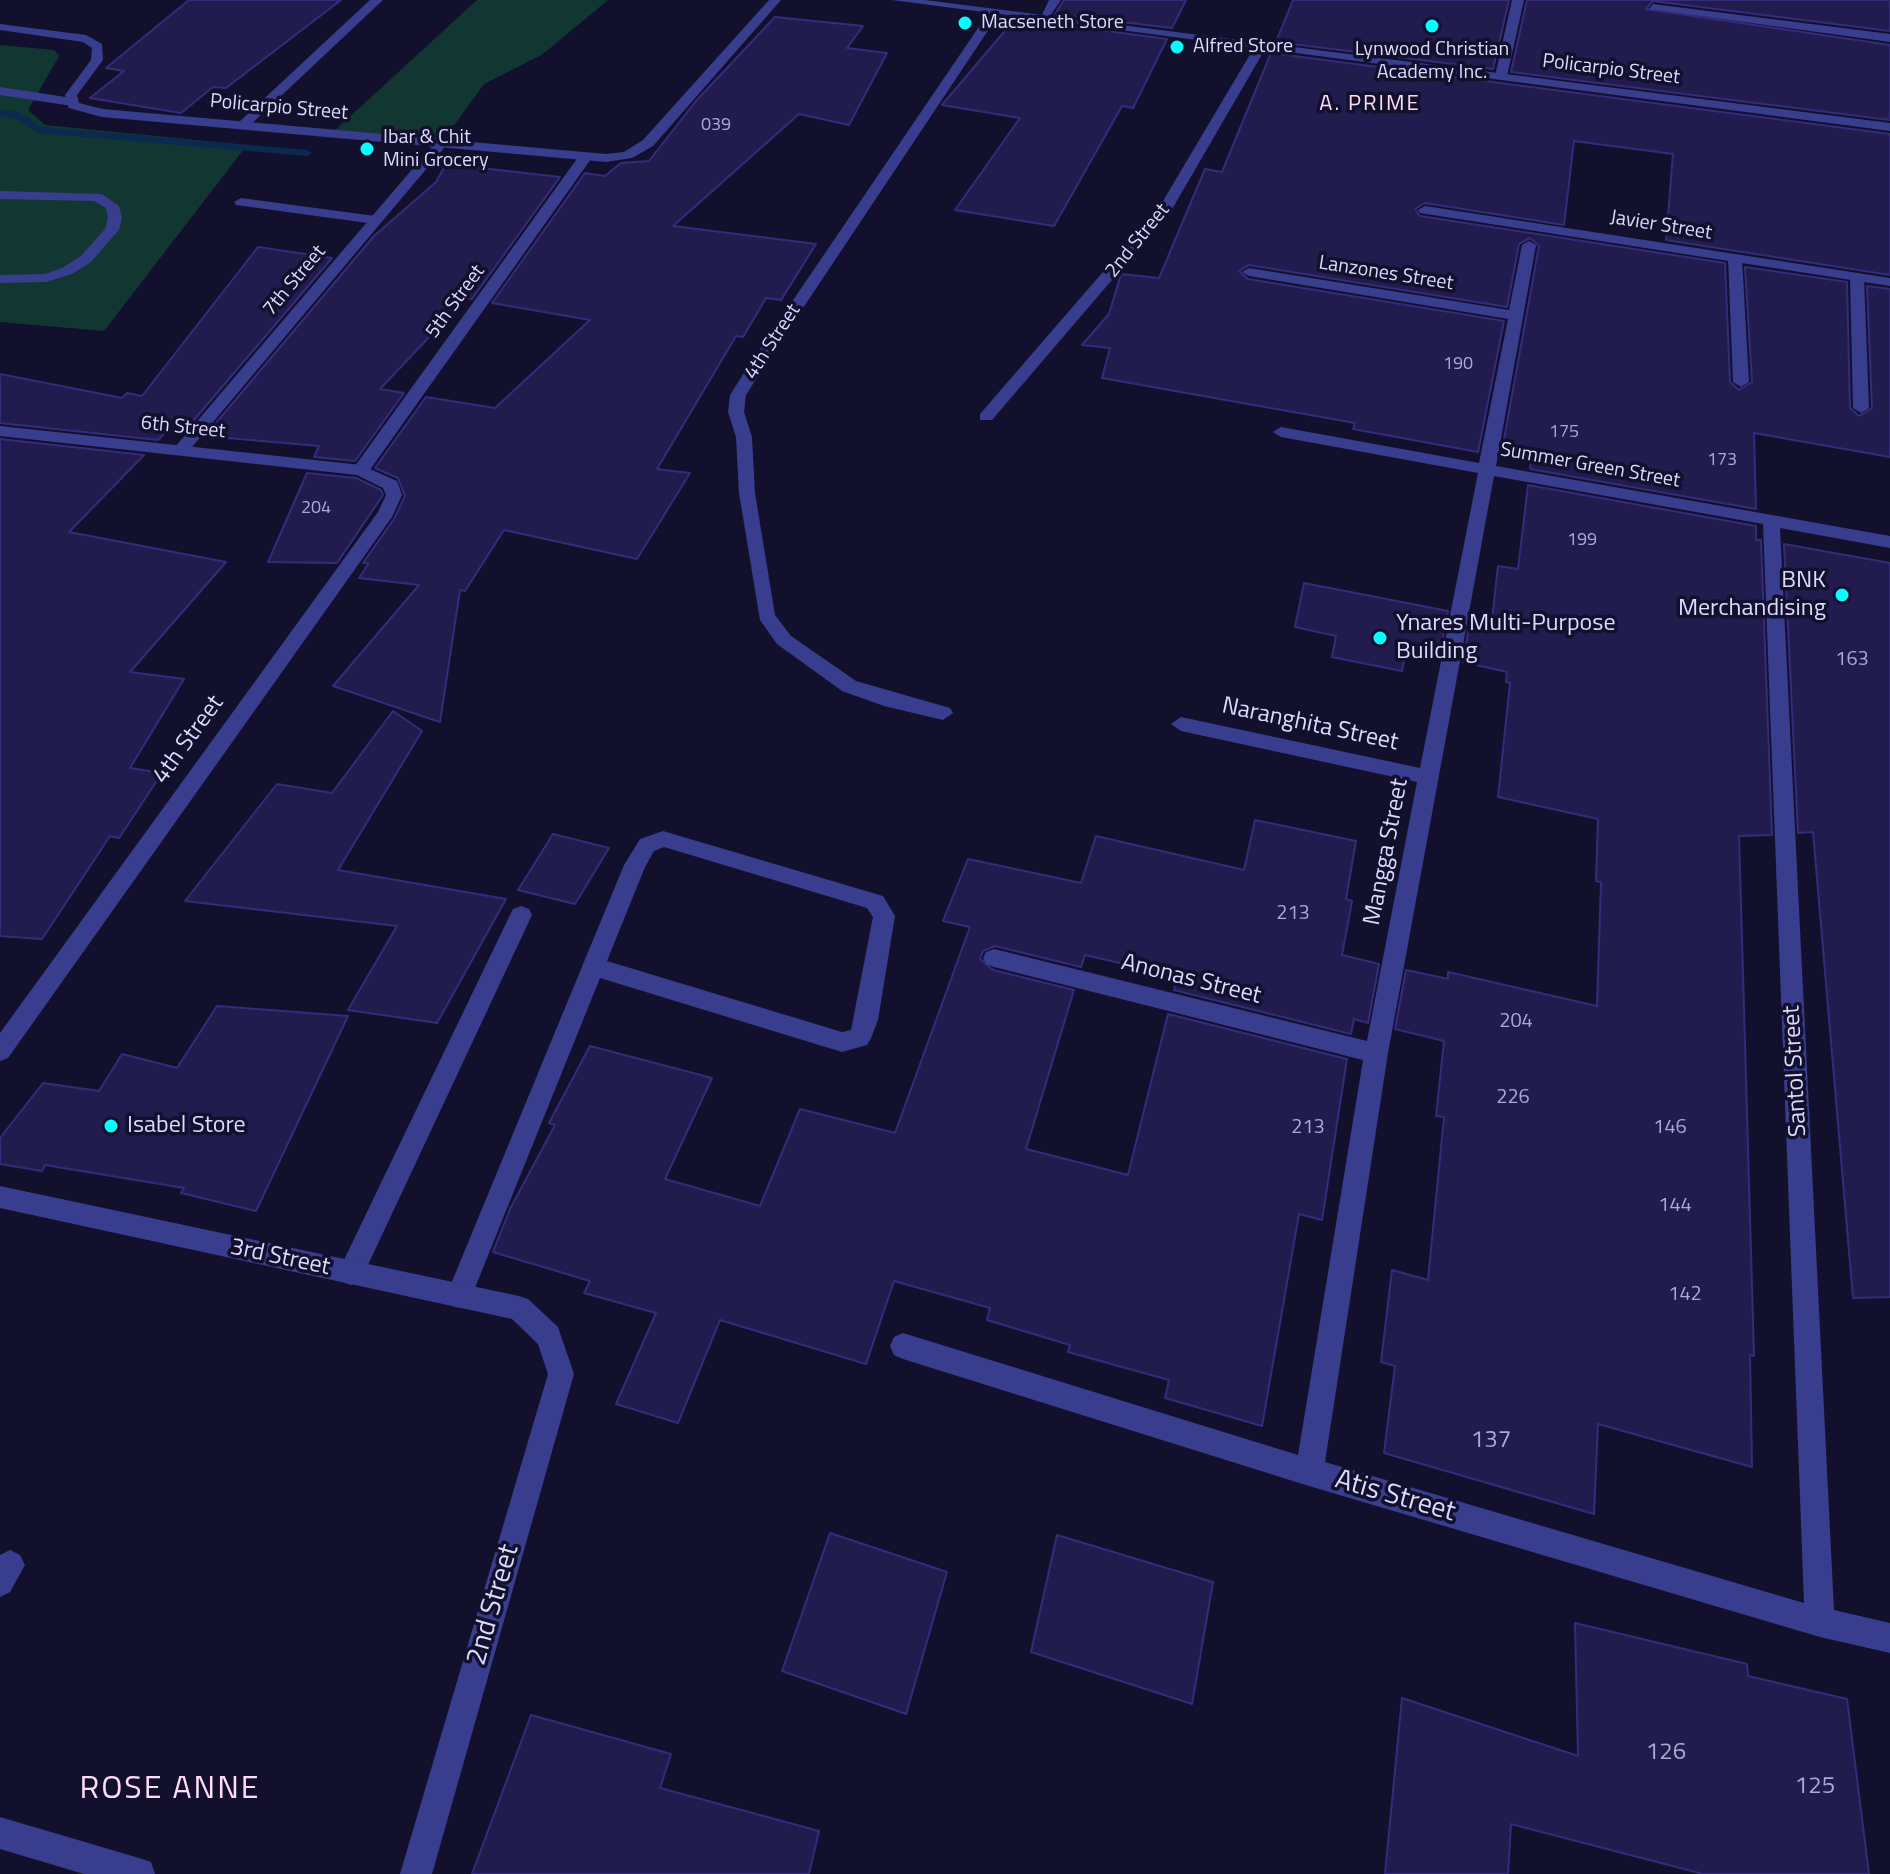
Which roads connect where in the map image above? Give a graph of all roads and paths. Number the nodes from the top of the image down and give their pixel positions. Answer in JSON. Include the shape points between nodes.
{"nodes":[{"id":1,"x":377,"y":0,"type":"edge"},
{"id":2,"x":775,"y":0,"type":"edge"},
{"id":3,"x":900,"y":0,"type":"edge"},
{"id":4,"x":1055,"y":0,"type":"edge"},
{"id":5,"x":1518,"y":0,"type":"edge"},
{"id":6,"x":1653,"y":7,"type":"dead end"},
{"id":7,"x":995,"y":11,"type":"junction"},
{"id":8,"x":1044,"y":17,"type":"junction"},
{"id":9,"x":0,"y":27,"type":"edge"},
{"id":10,"x":1890,"y":38,"type":"edge"},
{"id":11,"x":1262,"y":44,"type":"junction"},
{"id":12,"x":1501,"y":76,"type":"junction"},
{"id":13,"x":0,"y":91,"type":"edge"},
{"id":14,"x":72,"y":102,"type":"junction"},
{"id":15,"x":243,"y":125,"type":"junction"},
{"id":16,"x":1890,"y":127,"type":"edge"},
{"id":17,"x":443,"y":142,"type":"junction"},
{"id":18,"x":584,"y":159,"type":"junction"},
{"id":19,"x":0,"y":195,"type":"edge"},
{"id":20,"x":241,"y":202,"type":"dead end"},
{"id":21,"x":1425,"y":210,"type":"dead end"},
{"id":22,"x":375,"y":220,"type":"junction"},
{"id":23,"x":1529,"y":245,"type":"dead end"},
{"id":24,"x":1735,"y":258,"type":"junction"},
{"id":25,"x":1249,"y":272,"type":"dead end"},
{"id":26,"x":1857,"y":277,"type":"junction"},
{"id":27,"x":0,"y":279,"type":"edge"},
{"id":28,"x":1890,"y":282,"type":"edge"},
{"id":29,"x":1517,"y":316,"type":"junction"},
{"id":30,"x":1741,"y":382,"type":"dead end"},
{"id":31,"x":1861,"y":408,"type":"dead end"},
{"id":32,"x":986,"y":417,"type":"dead end"},
{"id":33,"x":0,"y":431,"type":"edge"},
{"id":34,"x":1281,"y":432,"type":"dead end"},
{"id":35,"x":181,"y":450,"type":"junction"},
{"id":36,"x":361,"y":470,"type":"junction"},
{"id":37,"x":1484,"y":470,"type":"junction"},
{"id":38,"x":1771,"y":521,"type":"junction"},
{"id":39,"x":1890,"y":542,"type":"edge"},
{"id":40,"x":943,"y":713,"type":"dead end"},
{"id":41,"x":1181,"y":724,"type":"dead end"},
{"id":42,"x":1427,"y":777,"type":"junction"},
{"id":43,"x":521,"y":915,"type":"dead end"},
{"id":44,"x":994,"y":958,"type":"dead end"},
{"id":45,"x":595,"y":967,"type":"junction"},
{"id":46,"x":0,"y":1051,"type":"edge"},
{"id":47,"x":1376,"y":1053,"type":"junction"},
{"id":48,"x":0,"y":1197,"type":"edge"},
{"id":49,"x":351,"y":1273,"type":"junction"},
{"id":50,"x":459,"y":1296,"type":"junction"},
{"id":51,"x":549,"y":1336,"type":"joint"},
{"id":52,"x":903,"y":1346,"type":"dead end"},
{"id":53,"x":1309,"y":1472,"type":"junction"},
{"id":54,"x":1820,"y":1622,"type":"junction"},
{"id":55,"x":1890,"y":1638,"type":"edge"},
{"id":56,"x":0,"y":1833,"type":"edge"},
{"id":57,"x":139,"y":1874,"type":"edge"},
{"id":58,"x":416,"y":1874,"type":"edge"}],
"edges":[{"from":1,"to":15,"type":"street"},
{"from":2,"to":18,"type":"street","name":"Policarpio Street","via":[[648,143],[627,155]]},
{"from":3,"to":7,"type":"street","name":"Policarpio Street"},
{"from":4,"to":8,"type":"street"},
{"from":5,"to":12,"type":"street"},
{"from":6,"to":10,"type":"street"},
{"from":7,"to":8,"type":"street","name":"Policarpio Street"},
{"from":7,"to":40,"type":"street","name":"4th Street","via":[[757,365],[738,395],[736,412],[744,437],[766,616],[784,640],[849,686]]},
{"from":8,"to":11,"type":"street","name":"Policarpio Street"},
{"from":9,"to":14,"type":"street","via":[[86,39],[98,47],[97,60],[74,89]]},
{"from":11,"to":12,"type":"street","name":"Policarpio Street"},
{"from":11,"to":32,"type":"street","name":"2nd Street","via":[[1166,208]]},
{"from":12,"to":16,"type":"street","name":"Policarpio Street"},
{"from":13,"to":14,"type":"street","name":"Policarpio Street"},
{"from":14,"to":15,"type":"street","name":"Policarpio Street","via":[[102,113]]},
{"from":15,"to":17,"type":"street","name":"Policarpio Street"},
{"from":17,"to":18,"type":"street","name":"Policarpio Street"},
{"from":17,"to":22,"type":"street","name":"7th Street"},
{"from":18,"to":36,"type":"street","name":"5th Street"},
{"from":19,"to":27,"type":"street","via":[[97,197],[112,206],[115,218],[112,230],[86,259],[67,271],[46,278]]},
{"from":20,"to":22,"type":"street"},
{"from":21,"to":24,"type":"street","name":"Javier Street"},
{"from":22,"to":35,"type":"street","name":"7th Street"},
{"from":23,"to":29,"type":"street","name":"Mangga Street"},
{"from":24,"to":26,"type":"street","name":"Javier Street"},
{"from":24,"to":30,"type":"street"},
{"from":25,"to":29,"type":"street","name":"Lanzones Street"},
{"from":26,"to":28,"type":"street","name":"Javier Street"},
{"from":26,"to":31,"type":"street"},
{"from":29,"to":37,"type":"street","name":"Mangga Street"},
{"from":33,"to":35,"type":"street","name":"6th Street"},
{"from":34,"to":37,"type":"street","name":"Summer Green Street"},
{"from":35,"to":36,"type":"street","name":"6th Street"},
{"from":36,"to":46,"type":"street","name":"4th Street","via":[[391,485],[394,495],[386,513]]},
{"from":37,"to":38,"type":"street","name":"Summer Green Street"},
{"from":37,"to":42,"type":"street","name":"Mangga Street"},
{"from":38,"to":39,"type":"street","name":"Summer Green Street"},
{"from":38,"to":54,"type":"street","name":"Santol Street"},
{"from":41,"to":42,"type":"street","name":"Naranghita Street"},
{"from":42,"to":47,"type":"street","name":"Mangga Street"},
{"from":43,"to":49,"type":"street"},
{"from":44,"to":47,"type":"street","name":"Anonas Street"},
{"from":45,"to":45,"type":"street","via":[[635,865],[647,845],[663,839],[875,902],[884,916],[867,1020],[859,1038],[842,1042]]},
{"from":45,"to":50,"type":"street"},
{"from":47,"to":53,"type":"street","name":"Mangga Street"},
{"from":48,"to":49,"type":"street","name":"3rd Street"},
{"from":49,"to":50,"type":"street","name":"3rd Street"},
{"from":50,"to":51,"type":"street","name":"3rd Street","via":[[519,1308]]},
{"from":51,"to":58,"type":"street","name":"2nd Street","via":[[561,1374]]},
{"from":52,"to":53,"type":"street","name":"Atis Street"},
{"from":53,"to":54,"type":"street","name":"Atis Street"},
{"from":54,"to":55,"type":"street","name":"Atis Street"},
{"from":56,"to":57,"type":"street"}]}
